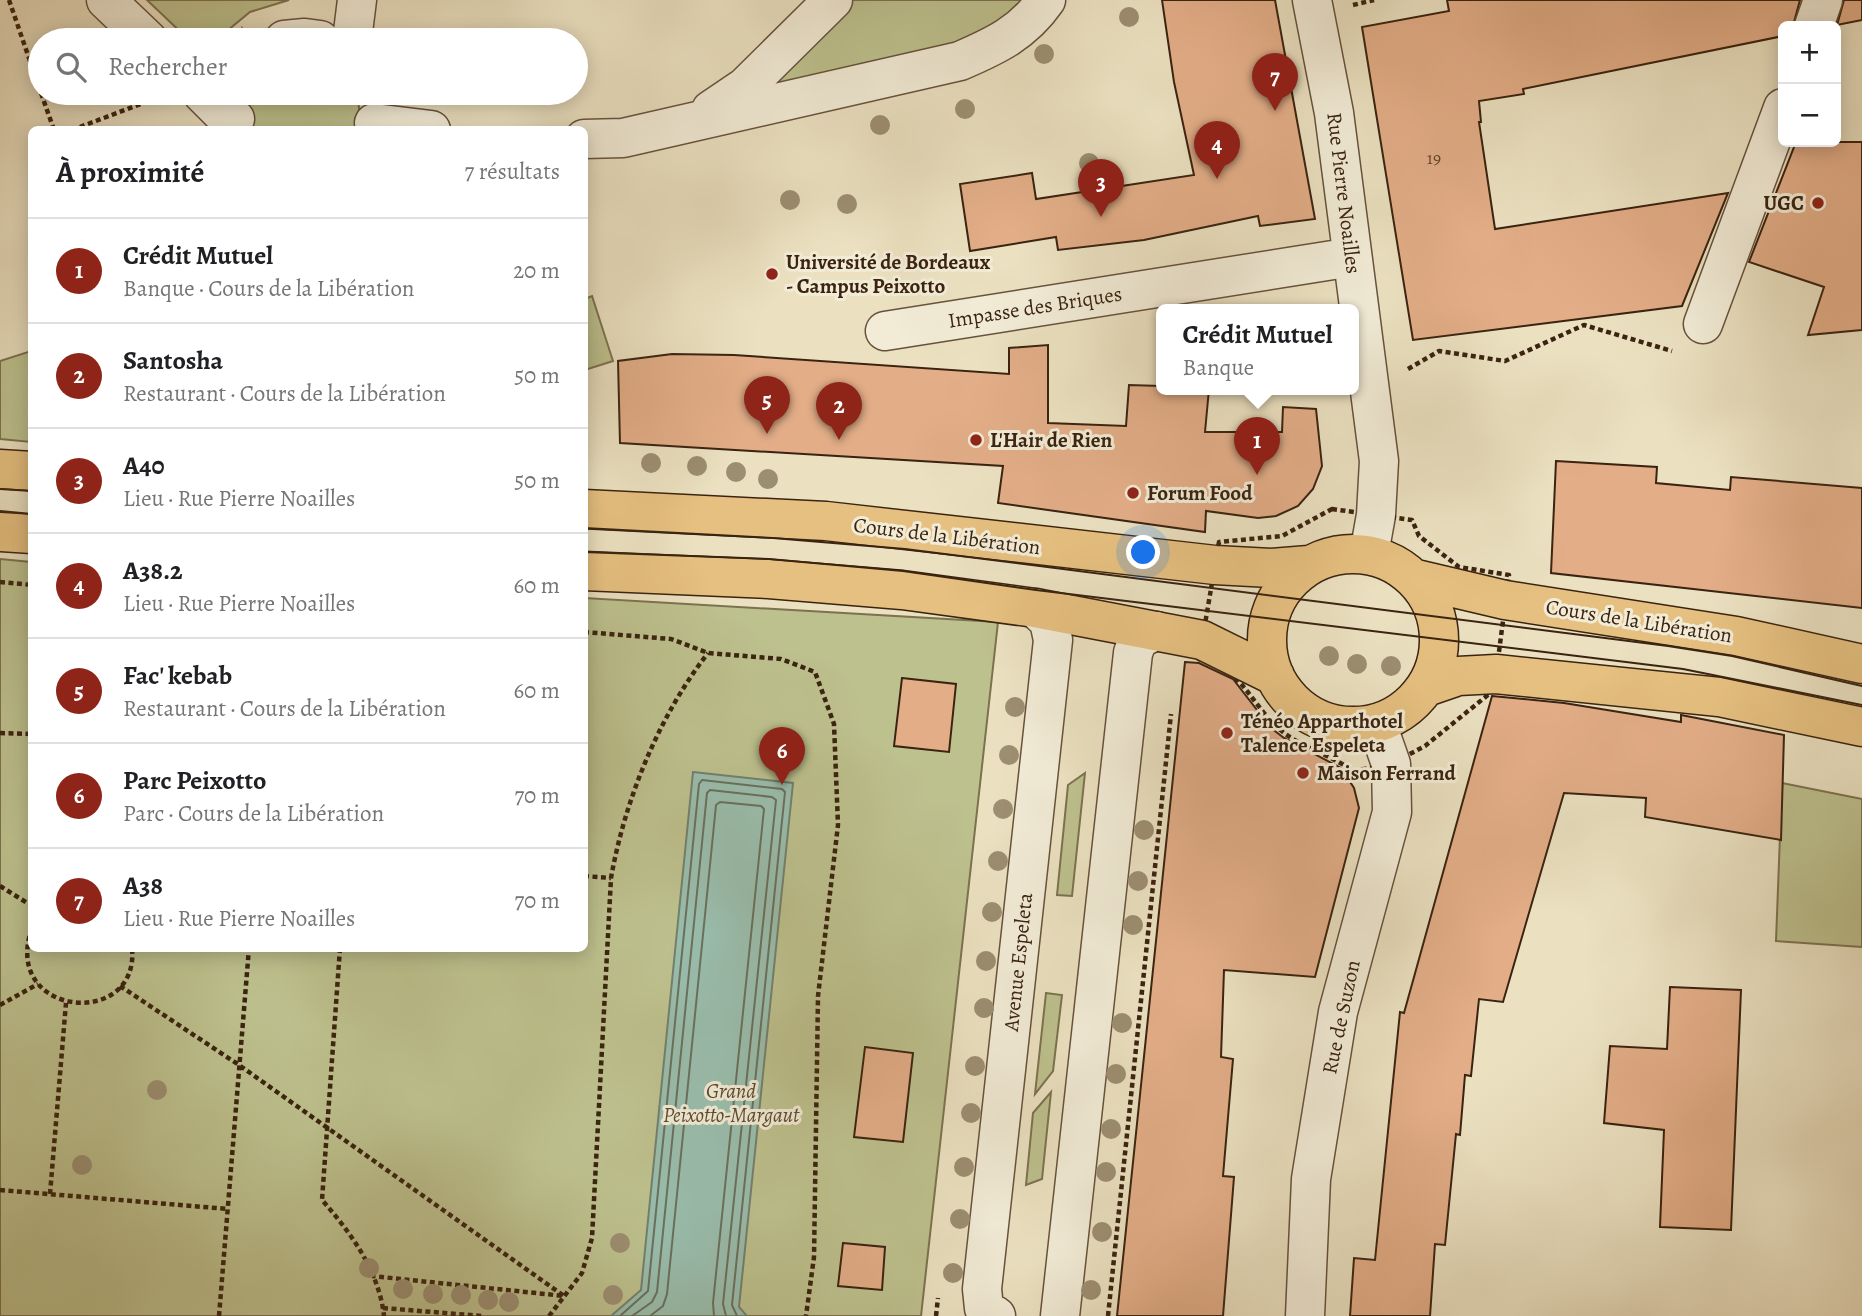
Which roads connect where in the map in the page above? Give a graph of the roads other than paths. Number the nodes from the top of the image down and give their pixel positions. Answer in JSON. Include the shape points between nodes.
{"nodes":[{"id":1,"x":106,"y":0,"type":"edge"},
{"id":2,"x":358,"y":0,"type":"edge"},
{"id":3,"x":833,"y":0,"type":"edge"},
{"id":4,"x":1046,"y":0,"type":"edge"},
{"id":5,"x":1312,"y":0,"type":"edge"},
{"id":6,"x":1823,"y":0,"type":"edge"},
{"id":7,"x":1816,"y":21,"type":"edge"},
{"id":8,"x":135,"y":28,"type":"edge"},
{"id":9,"x":354,"y":28,"type":"edge"},
{"id":10,"x":214,"y":105,"type":"edge"},
{"id":11,"x":236,"y":114,"type":"edge"},
{"id":12,"x":372,"y":115,"type":"edge"},
{"id":13,"x":698,"y":119,"type":"junction"},
{"id":14,"x":1778,"y":120,"type":"edge"},
{"id":15,"x":415,"y":126,"type":"edge"},
{"id":16,"x":588,"y":139,"type":"edge"},
{"id":17,"x":1352,"y":257,"type":"junction"},
{"id":18,"x":1358,"y":304,"type":"edge"},
{"id":19,"x":1359,"y":310,"type":"edge"},
{"id":20,"x":885,"y":331,"type":"dead end"},
{"id":21,"x":1690,"y":332,"type":"road end"},
{"id":22,"x":0,"y":469,"type":"edge"},
{"id":23,"x":28,"y":471,"type":"edge"},
{"id":24,"x":588,"y":509,"type":"edge"},
{"id":25,"x":0,"y":532,"type":"edge"},
{"id":26,"x":28,"y":534,"type":"edge"},
{"id":27,"x":1369,"y":554,"type":"junction"},
{"id":28,"x":1309,"y":565,"type":"junction"},
{"id":29,"x":588,"y":571,"type":"edge"},
{"id":30,"x":1416,"y":579,"type":"junction"},
{"id":31,"x":1035,"y":608,"type":"junction"},
{"id":32,"x":1156,"y":631,"type":"junction"},
{"id":33,"x":1862,"y":664,"type":"edge"},
{"id":34,"x":1275,"y":676,"type":"junction"},
{"id":35,"x":1426,"y":687,"type":"junction"},
{"id":36,"x":1377,"y":724,"type":"junction"},
{"id":37,"x":1862,"y":727,"type":"edge"},
{"id":38,"x":996,"y":1316,"type":"edge"},
{"id":39,"x":1059,"y":1316,"type":"edge"},
{"id":40,"x":1305,"y":1316,"type":"edge"}],
"edges":[{"from":1,"to":8,"type":"street"},
{"from":2,"to":9,"type":"street"},
{"from":3,"to":13,"type":"street","via":[[745,88]]},
{"from":4,"to":13,"type":"street","via":[[1023,28],[960,61]]},
{"from":5,"to":17,"type":"street","name":"Rue Pierre Noailles","via":[[1334,113]]},
{"from":6,"to":7,"type":"street"},
{"from":10,"to":11,"type":"street","via":[[221,112]]},
{"from":12,"to":15,"type":"street"},
{"from":13,"to":16,"type":"street","via":[[623,138]]},
{"from":14,"to":21,"type":"street"},
{"from":17,"to":18,"type":"street","name":"Rue Pierre Noailles"},
{"from":17,"to":20,"type":"street","name":"Impasse des Briques"},
{"from":19,"to":27,"type":"street","name":"Rue Pierre Noailles","via":[[1379,461],[1377,515]]},
{"from":22,"to":23,"type":"main road"},
{"from":24,"to":28,"type":"main road","name":"Cours de la Libération","via":[[826,521],[1215,565]]},
{"from":25,"to":26,"type":"main road"},
{"from":27,"to":28,"type":"main road","via":[[1328,556]]},
{"from":27,"to":30,"type":"main road","via":[[1394,563]]},
{"from":28,"to":34,"type":"main road","via":[[1279,595],[1269,618],[1267,648]]},
{"from":29,"to":31,"type":"main road","via":[[782,580]]},
{"from":30,"to":33,"type":"main road","name":"Cours de la Libération","via":[[1505,600],[1736,636]]},
{"from":30,"to":35,"type":"main road","via":[[1437,617],[1440,639]]},
{"from":31,"to":32,"type":"main road"},
{"from":31,"to":38,"type":"street","name":"Avenue Espeleta","via":[[1049,621],[1053,640],[982,1289],[985,1308]]},
{"from":32,"to":34,"type":"main road","via":[[1202,640]]},
{"from":32,"to":39,"type":"street","via":[[1138,639],[1133,653]]},
{"from":34,"to":36,"type":"main road","via":[[1288,697],[1306,713],[1353,727]]},
{"from":35,"to":36,"type":"main road","via":[[1396,716]]},
{"from":35,"to":37,"type":"main road","via":[[1458,676],[1496,674],[1719,697]]},
{"from":36,"to":40,"type":"street","name":"Rue de Suzon","via":[[1391,764],[1392,813],[1338,1012],[1311,1179]]}]}
